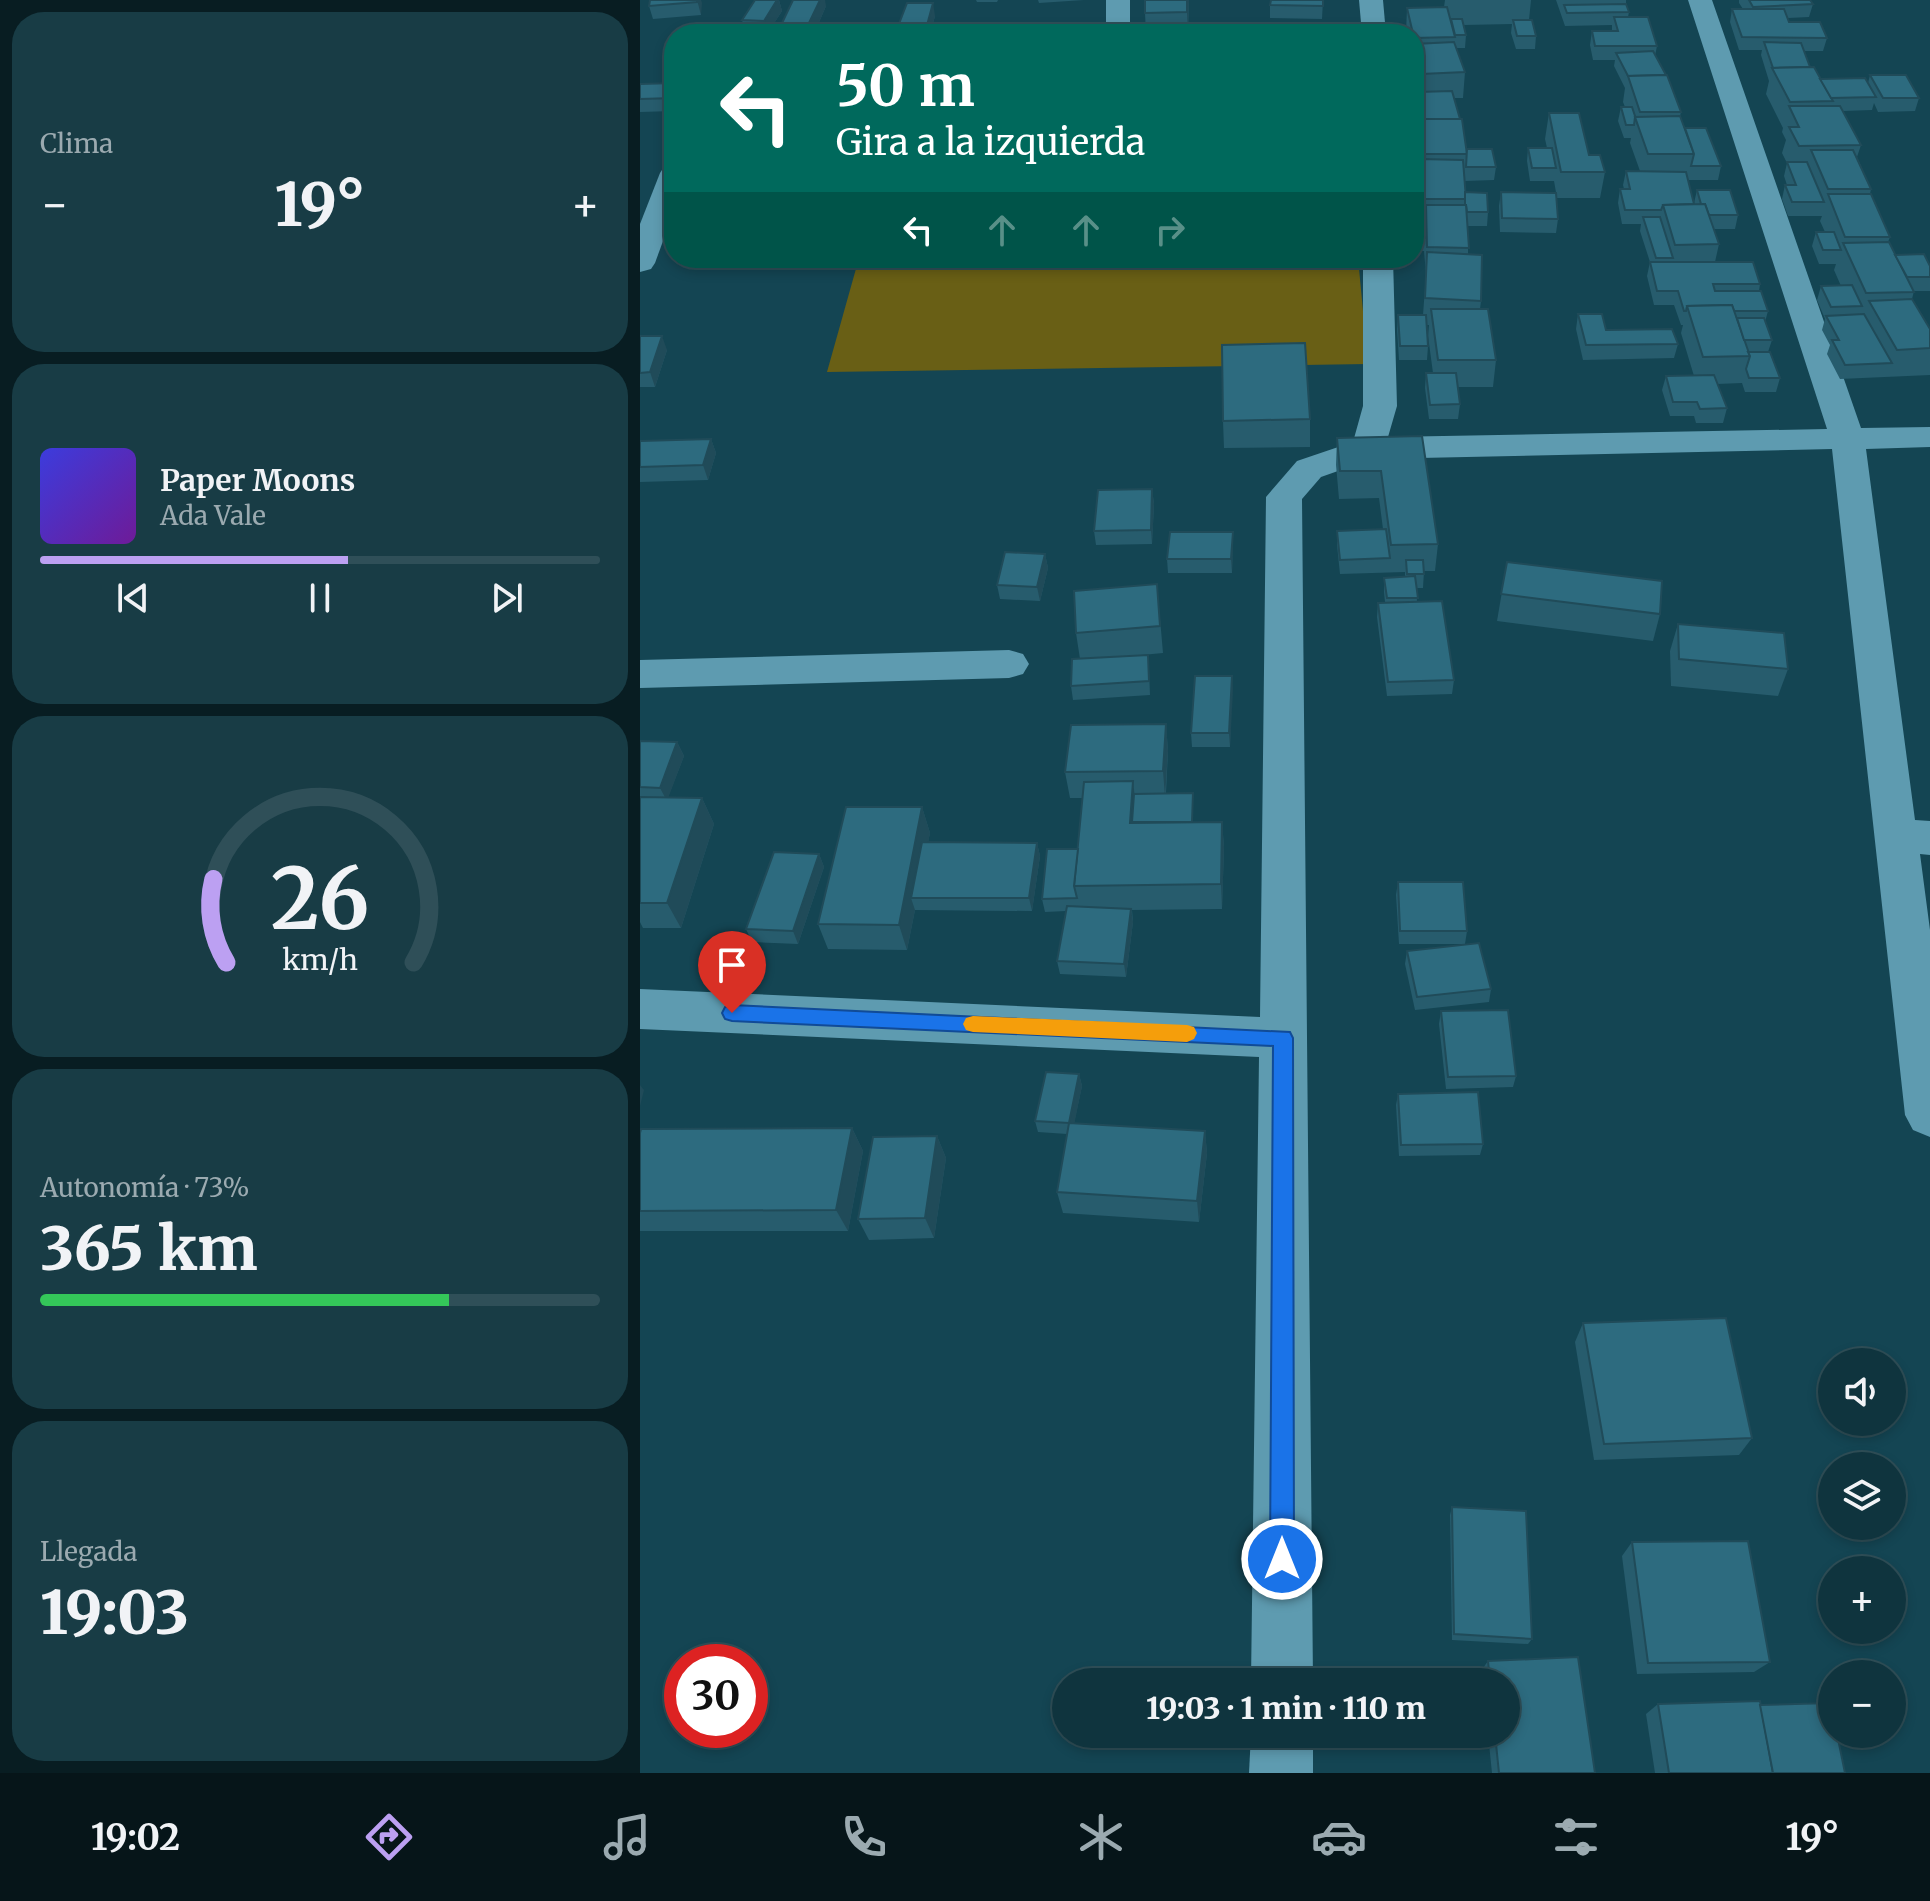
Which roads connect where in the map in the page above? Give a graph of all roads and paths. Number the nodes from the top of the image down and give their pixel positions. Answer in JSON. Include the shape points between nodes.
{"nodes":[{"id":1,"x":1118,"y":0,"type":"edge"},
{"id":2,"x":1371,"y":0,"type":"edge"},
{"id":3,"x":1700,"y":0,"type":"edge"},
{"id":4,"x":1118,"y":24,"type":"edge"},
{"id":5,"x":1373,"y":24,"type":"edge"},
{"id":6,"x":664,"y":199,"type":"edge"},
{"id":7,"x":640,"y":263,"type":"edge"},
{"id":8,"x":1378,"y":268,"type":"edge"},
{"id":9,"x":1930,"y":437,"type":"edge"},
{"id":10,"x":1848,"y":440,"type":"junction"},
{"id":11,"x":1368,"y":448,"type":"junction"},
{"id":12,"x":1009,"y":664,"type":"dead end"},
{"id":13,"x":640,"y":674,"type":"edge"},
{"id":14,"x":1912,"y":836,"type":"edge"},
{"id":15,"x":640,"y":1009,"type":"edge"},
{"id":16,"x":1283,"y":1038,"type":"junction"},
{"id":17,"x":1930,"y":1115,"type":"edge"},
{"id":18,"x":1282,"y":1668,"type":"edge"},
{"id":19,"x":1282,"y":1748,"type":"edge"},
{"id":20,"x":1281,"y":1773,"type":"edge"}],
"edges":[{"from":1,"to":4,"type":"street"},
{"from":2,"to":5,"type":"street"},
{"from":3,"to":10,"type":"street"},
{"from":6,"to":7,"type":"street"},
{"from":8,"to":11,"type":"street","via":[[1380,406]]},
{"from":9,"to":10,"type":"street"},
{"from":10,"to":11,"type":"street"},
{"from":10,"to":14,"type":"street"},
{"from":11,"to":16,"type":"street","via":[[1309,469],[1284,497]]},
{"from":12,"to":13,"type":"street"},
{"from":14,"to":17,"type":"street"},
{"from":15,"to":16,"type":"street"},
{"from":16,"to":18,"type":"street"},
{"from":19,"to":20,"type":"street"}]}
